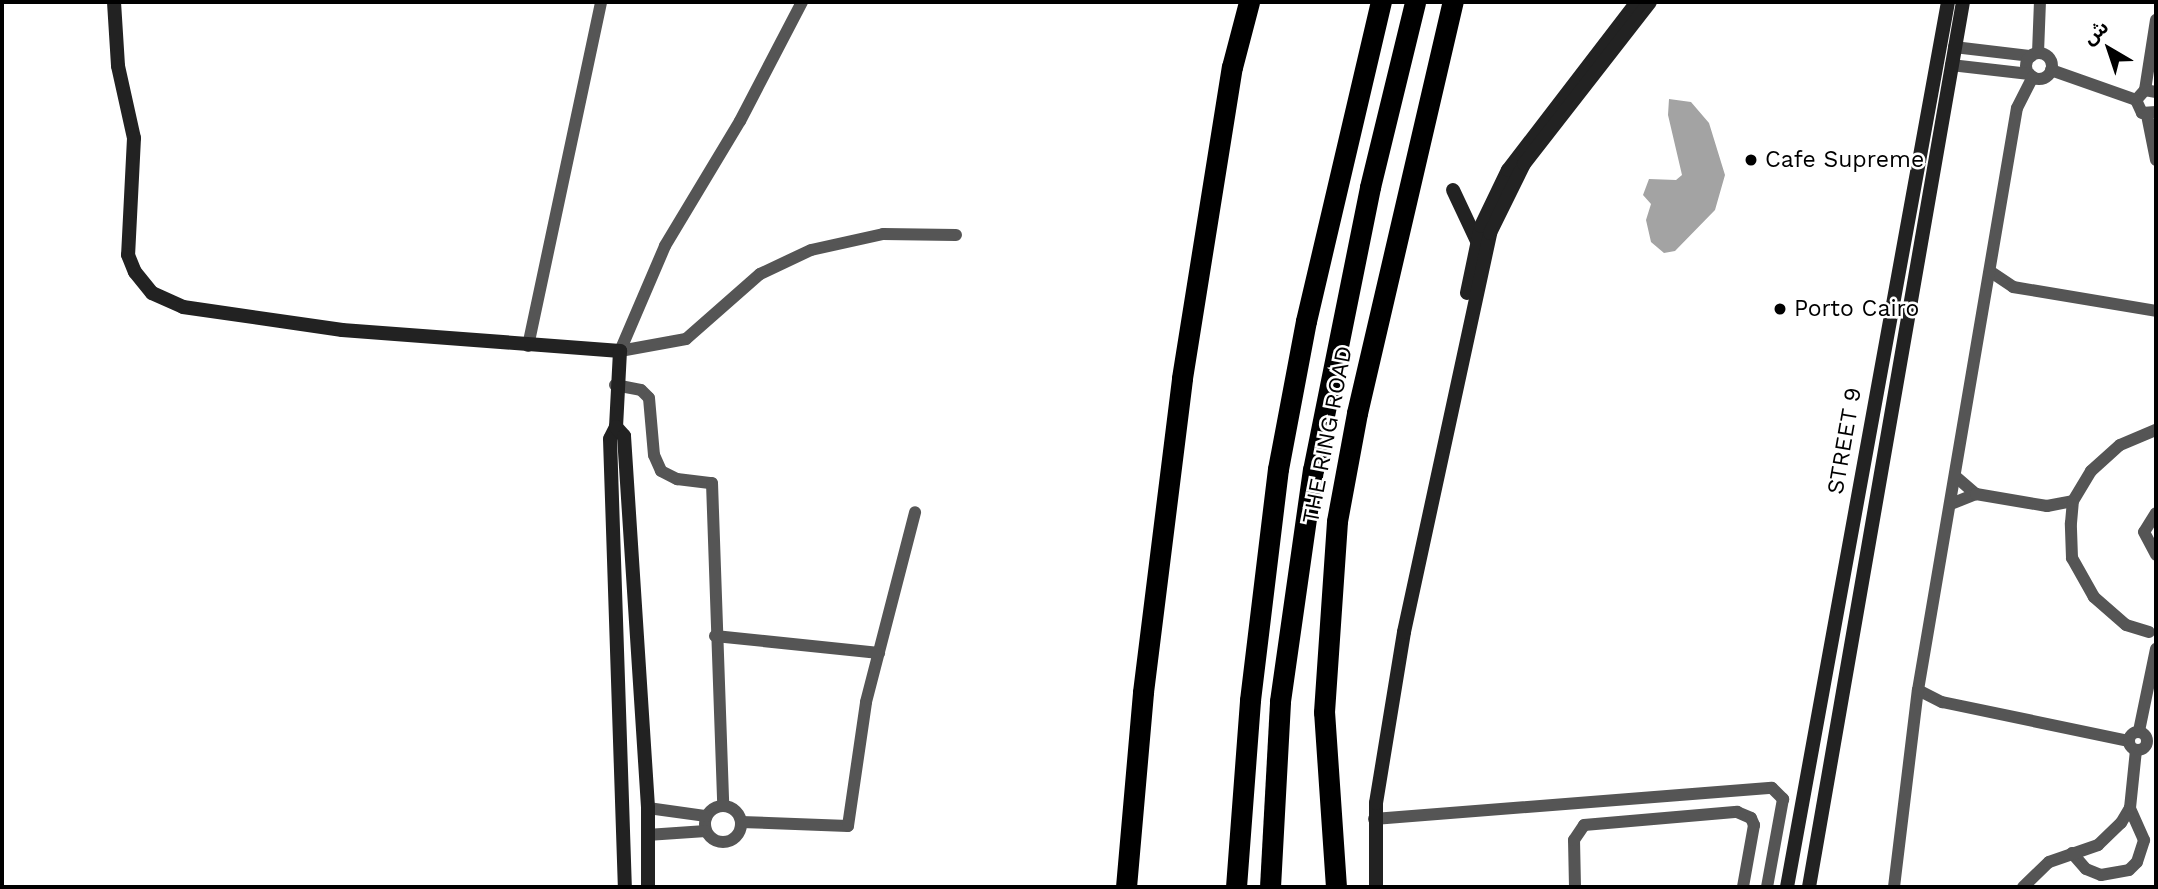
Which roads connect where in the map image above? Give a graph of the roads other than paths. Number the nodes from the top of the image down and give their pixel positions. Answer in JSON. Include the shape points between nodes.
{"nodes":[{"id":1,"x":114,"y":2,"type":"edge"},
{"id":2,"x":601,"y":2,"type":"edge"},
{"id":3,"x":802,"y":2,"type":"edge"},
{"id":4,"x":1249,"y":2,"type":"edge"},
{"id":5,"x":1381,"y":2,"type":"edge"},
{"id":6,"x":1415,"y":2,"type":"edge"},
{"id":7,"x":1453,"y":2,"type":"edge"},
{"id":8,"x":1637,"y":2,"type":"edge"},
{"id":9,"x":1650,"y":2,"type":"edge"},
{"id":10,"x":1948,"y":2,"type":"edge"},
{"id":11,"x":1963,"y":2,"type":"edge"},
{"id":12,"x":2040,"y":2,"type":"edge"},
{"id":13,"x":2156,"y":20,"type":"edge"},
{"id":14,"x":1954,"y":47,"type":"junction"},
{"id":15,"x":2034,"y":55,"type":"junction"},
{"id":16,"x":1951,"y":65,"type":"junction"},
{"id":17,"x":2051,"y":70,"type":"junction"},
{"id":18,"x":2031,"y":76,"type":"junction"},
{"id":19,"x":2146,"y":94,"type":"edge"},
{"id":20,"x":2151,"y":114,"type":"edge"},
{"id":21,"x":2156,"y":160,"type":"edge"},
{"id":22,"x":1453,"y":190,"type":"dead end"},
{"id":23,"x":956,"y":235,"type":"dead end"},
{"id":24,"x":1903,"y":235,"type":"junction"},
{"id":25,"x":1920,"y":238,"type":"junction"},
{"id":26,"x":1477,"y":241,"type":"junction"},
{"id":27,"x":1991,"y":272,"type":"junction"},
{"id":28,"x":2013,"y":287,"type":"junction"},
{"id":29,"x":1987,"y":297,"type":"junction"},
{"id":30,"x":2156,"y":311,"type":"edge"},
{"id":31,"x":1465,"y":336,"type":"junction"},
{"id":32,"x":528,"y":346,"type":"junction"},
{"id":33,"x":620,"y":351,"type":"junction"},
{"id":34,"x":615,"y":385,"type":"junction"},
{"id":35,"x":616,"y":427,"type":"junction"},
{"id":36,"x":2156,"y":430,"type":"edge"},
{"id":37,"x":1955,"y":476,"type":"junction"},
{"id":38,"x":1976,"y":494,"type":"junction"},
{"id":39,"x":1858,"y":499,"type":"junction"},
{"id":40,"x":2073,"y":502,"type":"junction"},
{"id":41,"x":1877,"y":504,"type":"junction"},
{"id":42,"x":1951,"y":504,"type":"junction"},
{"id":43,"x":2047,"y":506,"type":"junction"},
{"id":44,"x":915,"y":512,"type":"dead end"},
{"id":45,"x":2156,"y":513,"type":"edge"},
{"id":46,"x":2071,"y":523,"type":"junction"},
{"id":47,"x":2156,"y":555,"type":"edge"},
{"id":48,"x":2154,"y":631,"type":"edge"},
{"id":49,"x":715,"y":636,"type":"junction"},
{"id":50,"x":2156,"y":649,"type":"edge"},
{"id":51,"x":879,"y":653,"type":"junction"},
{"id":52,"x":1918,"y":690,"type":"junction"},
{"id":53,"x":1942,"y":702,"type":"junction"},
{"id":54,"x":1915,"y":709,"type":"junction"},
{"id":55,"x":2147,"y":737,"type":"edge"},
{"id":56,"x":2132,"y":745,"type":"junction"},
{"id":57,"x":1806,"y":782,"type":"junction"},
{"id":58,"x":1825,"y":785,"type":"junction"},
{"id":59,"x":723,"y":806,"type":"junction"},
{"id":60,"x":648,"y":808,"type":"junction"},
{"id":61,"x":2130,"y":808,"type":"junction"},
{"id":62,"x":706,"y":816,"type":"junction"},
{"id":63,"x":1374,"y":819,"type":"junction"},
{"id":64,"x":741,"y":822,"type":"junction"},
{"id":65,"x":706,"y":831,"type":"junction"},
{"id":66,"x":647,"y":835,"type":"junction"},
{"id":67,"x":2072,"y":853,"type":"junction"},
{"id":68,"x":1336,"y":885,"type":"edge"},
{"id":69,"x":625,"y":887,"type":"edge"},
{"id":70,"x":648,"y":887,"type":"edge"},
{"id":71,"x":1126,"y":887,"type":"edge"},
{"id":72,"x":1236,"y":887,"type":"edge"},
{"id":73,"x":1270,"y":887,"type":"edge"},
{"id":74,"x":1376,"y":887,"type":"edge"},
{"id":75,"x":1576,"y":887,"type":"edge"},
{"id":76,"x":1743,"y":887,"type":"edge"},
{"id":77,"x":1767,"y":887,"type":"edge"},
{"id":78,"x":1787,"y":887,"type":"edge"},
{"id":79,"x":1809,"y":887,"type":"edge"},
{"id":80,"x":1894,"y":887,"type":"edge"},
{"id":81,"x":2023,"y":887,"type":"edge"}],
"edges":[{"from":1,"to":32,"type":"street","via":[[118,66],[134,138],[128,254],[139,280],[152,293],[172,304],[208,312],[342,330]]},
{"from":2,"to":32,"type":"street"},
{"from":3,"to":33,"type":"street","via":[[740,121],[665,246]]},
{"from":4,"to":71,"type":"highway","via":[[1232,67],[1164,509]]},
{"from":5,"to":72,"type":"highway","name":"THE RING ROAD","via":[[1306,321],[1278,469],[1250,700]]},
{"from":6,"to":73,"type":"highway","name":"THE RING ROAD","via":[[1367,200],[1313,470],[1280,701]]},
{"from":7,"to":68,"type":"highway","name":"THE RING ROAD","via":[[1378,319],[1337,520],[1324,712]]},
{"from":8,"to":26,"type":"street","via":[[1516,157],[1493,198]]},
{"from":9,"to":31,"type":"street","via":[[1512,184],[1490,233]]},
{"from":10,"to":24,"type":"street","name":"STREET 9"},
{"from":11,"to":14,"type":"street","name":"STREET 9"},
{"from":12,"to":15,"type":"street"},
{"from":13,"to":19,"type":"street"},
{"from":14,"to":15,"type":"street"},
{"from":14,"to":16,"type":"street","name":"STREET 9"},
{"from":15,"to":17,"type":"street","via":[[2047,56]]},
{"from":15,"to":18,"type":"street"},
{"from":16,"to":18,"type":"street"},
{"from":16,"to":25,"type":"street","name":"STREET 9"},
{"from":17,"to":18,"type":"street","via":[[2044,78]]},
{"from":17,"to":19,"type":"street"},
{"from":18,"to":27,"type":"street","via":[[2017,108]]},
{"from":19,"to":20,"type":"street","via":[[2138,110]]},
{"from":20,"to":21,"type":"street"},
{"from":22,"to":26,"type":"street"},
{"from":23,"to":33,"type":"street","via":[[883,234],[811,250],[760,274],[686,339]]},
{"from":24,"to":25,"type":"street"},
{"from":24,"to":39,"type":"street","name":"STREET 9"},
{"from":25,"to":41,"type":"street","name":"STREET 9"},
{"from":26,"to":31,"type":"street","via":[[1463,313]]},
{"from":27,"to":28,"type":"street"},
{"from":27,"to":29,"type":"street"},
{"from":28,"to":29,"type":"street"},
{"from":28,"to":30,"type":"street"},
{"from":29,"to":37,"type":"street"},
{"from":31,"to":63,"type":"street","via":[[1404,632]]},
{"from":32,"to":33,"type":"street"},
{"from":33,"to":34,"type":"street"},
{"from":34,"to":35,"type":"street"},
{"from":34,"to":49,"type":"street","via":[[641,390],[649,398],[654,455],[661,471],[677,479],[712,483]]},
{"from":35,"to":60,"type":"street","via":[[624,436]]},
{"from":35,"to":69,"type":"street","via":[[611,439]]},
{"from":36,"to":40,"type":"street","via":[[2104,456]]},
{"from":37,"to":38,"type":"street"},
{"from":37,"to":42,"type":"street"},
{"from":38,"to":42,"type":"street"},
{"from":38,"to":43,"type":"street"},
{"from":39,"to":41,"type":"street"},
{"from":39,"to":57,"type":"street","name":"STREET 9"},
{"from":40,"to":43,"type":"street"},
{"from":40,"to":46,"type":"street"},
{"from":41,"to":58,"type":"street","name":"STREET 9"},
{"from":42,"to":52,"type":"street"},
{"from":43,"to":46,"type":"street"},
{"from":44,"to":51,"type":"street"},
{"from":45,"to":47,"type":"street","via":[[2144,532]]},
{"from":46,"to":48,"type":"street","via":[[2072,558],[2094,597],[2126,625]]},
{"from":49,"to":51,"type":"street"},
{"from":49,"to":59,"type":"street"},
{"from":50,"to":55,"type":"street"},
{"from":51,"to":64,"type":"street","via":[[863,719],[848,826]]},
{"from":52,"to":53,"type":"street"},
{"from":52,"to":54,"type":"street"},
{"from":53,"to":54,"type":"street"},
{"from":53,"to":56,"type":"street"},
{"from":54,"to":80,"type":"street"},
{"from":55,"to":56,"type":"street","via":[[2145,747]]},
{"from":56,"to":61,"type":"street"},
{"from":57,"to":58,"type":"street"},
{"from":57,"to":78,"type":"street","name":"STREET 9"},
{"from":58,"to":79,"type":"street","name":"STREET 9"},
{"from":59,"to":62,"type":"street"},
{"from":59,"to":64,"type":"street","via":[[733,808]]},
{"from":60,"to":62,"type":"street"},
{"from":60,"to":66,"type":"street"},
{"from":61,"to":67,"type":"street","via":[[2110,835]]},
{"from":61,"to":67,"type":"street","via":[[2144,840],[2137,862],[2129,870],[2101,876],[2086,869]]},
{"from":62,"to":65,"type":"street"},
{"from":63,"to":74,"type":"street"},
{"from":63,"to":77,"type":"street","via":[[1772,788],[1783,799]]},
{"from":64,"to":65,"type":"street","via":[[737,835],[725,842],[715,841]]},
{"from":65,"to":66,"type":"street"},
{"from":66,"to":70,"type":"street"},
{"from":67,"to":81,"type":"street","via":[[2049,862]]},
{"from":75,"to":76,"type":"street","via":[[1574,840],[1584,825],[1737,812],[1751,818],[1754,825]]}]}
